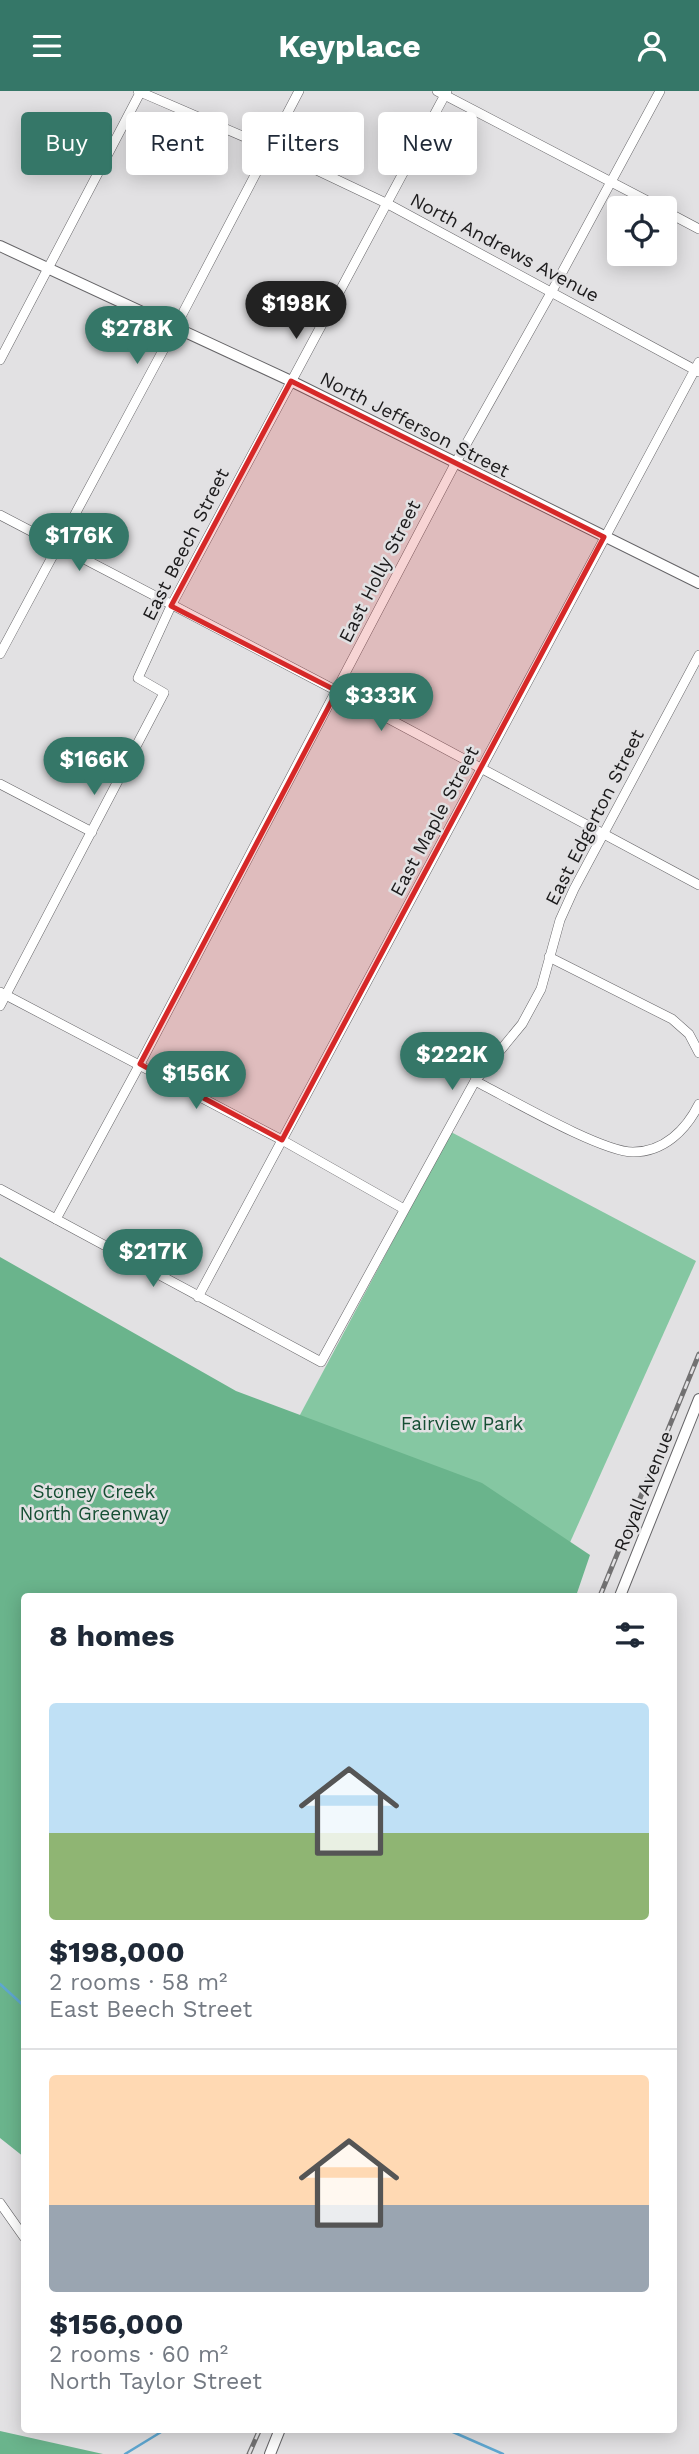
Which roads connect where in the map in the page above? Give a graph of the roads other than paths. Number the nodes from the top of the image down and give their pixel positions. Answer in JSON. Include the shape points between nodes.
{"nodes":[{"id":1,"x":140,"y":91,"type":"edge"},
{"id":2,"x":299,"y":91,"type":"edge"},
{"id":3,"x":660,"y":91,"type":"edge"},
{"id":4,"x":443,"y":92,"type":"edge"},
{"id":5,"x":288,"y":112,"type":"edge"},
{"id":6,"x":242,"y":136,"type":"edge"},
{"id":7,"x":256,"y":175,"type":"edge"},
{"id":8,"x":327,"y":175,"type":"edge"},
{"id":9,"x":612,"y":182,"type":"junction"},
{"id":10,"x":638,"y":196,"type":"edge"},
{"id":11,"x":388,"y":204,"type":"junction"},
{"id":12,"x":677,"y":217,"type":"edge"},
{"id":13,"x":699,"y":229,"type":"edge"},
{"id":14,"x":0,"y":246,"type":"edge"},
{"id":15,"x":49,"y":268,"type":"junction"},
{"id":16,"x":552,"y":291,"type":"junction"},
{"id":17,"x":175,"y":328,"type":"junction"},
{"id":18,"x":0,"y":360,"type":"edge"},
{"id":19,"x":697,"y":368,"type":"edge"},
{"id":20,"x":291,"y":381,"type":"junction"},
{"id":21,"x":455,"y":464,"type":"junction"},
{"id":22,"x":0,"y":515,"type":"edge"},
{"id":23,"x":604,"y":537,"type":"junction"},
{"id":24,"x":58,"y":545,"type":"junction"},
{"id":25,"x":699,"y":583,"type":"edge"},
{"id":26,"x":172,"y":606,"type":"junction"},
{"id":27,"x":0,"y":654,"type":"edge"},
{"id":28,"x":699,"y":655,"type":"edge"},
{"id":29,"x":337,"y":691,"type":"junction"},
{"id":30,"x":481,"y":770,"type":"junction"},
{"id":31,"x":0,"y":784,"type":"edge"},
{"id":32,"x":92,"y":832,"type":"junction"},
{"id":33,"x":603,"y":836,"type":"junction"},
{"id":34,"x":699,"y":885,"type":"edge"},
{"id":35,"x":549,"y":957,"type":"junction"},
{"id":36,"x":3,"y":994,"type":"edge"},
{"id":37,"x":0,"y":1006,"type":"edge"},
{"id":38,"x":699,"y":1053,"type":"edge"},
{"id":39,"x":140,"y":1064,"type":"junction"},
{"id":40,"x":475,"y":1081,"type":"junction"},
{"id":41,"x":699,"y":1104,"type":"edge"},
{"id":42,"x":282,"y":1140,"type":"junction"},
{"id":43,"x":0,"y":1189,"type":"edge"},
{"id":44,"x":404,"y":1209,"type":"junction"},
{"id":45,"x":56,"y":1219,"type":"junction"},
{"id":46,"x":198,"y":1297,"type":"junction"},
{"id":47,"x":699,"y":1399,"type":"edge"},
{"id":48,"x":621,"y":1593,"type":"edge"},
{"id":49,"x":0,"y":2203,"type":"edge"},
{"id":50,"x":21,"y":2233,"type":"edge"},
{"id":51,"x":278,"y":2433,"type":"edge"},
{"id":52,"x":270,"y":2454,"type":"edge"}],
"edges":[{"from":1,"to":6,"type":"street","name":"North Andrews Avenue"},
{"from":1,"to":15,"type":"street"},
{"from":2,"to":5,"type":"street"},
{"from":3,"to":9,"type":"street","name":"East Holly Street"},
{"from":4,"to":9,"type":"street"},
{"from":4,"to":11,"type":"street","name":"East Beech Street"},
{"from":7,"to":17,"type":"street"},
{"from":8,"to":11,"type":"street","name":"North Andrews Avenue"},
{"from":9,"to":10,"type":"street"},
{"from":9,"to":16,"type":"street","name":"East Holly Street"},
{"from":11,"to":16,"type":"street","name":"North Andrews Avenue"},
{"from":11,"to":20,"type":"street","name":"East Beech Street"},
{"from":12,"to":13,"type":"street"},
{"from":14,"to":15,"type":"street","name":"North Jefferson Street"},
{"from":15,"to":17,"type":"street","name":"North Jefferson Street"},
{"from":15,"to":18,"type":"street"},
{"from":16,"to":19,"type":"street","name":"North Andrews Avenue"},
{"from":16,"to":21,"type":"street","name":"East Holly Street"},
{"from":17,"to":20,"type":"street","name":"North Jefferson Street"},
{"from":17,"to":24,"type":"street"},
{"from":19,"to":23,"type":"street","name":"East Maple Street"},
{"from":20,"to":21,"type":"street","name":"North Jefferson Street"},
{"from":20,"to":26,"type":"street","name":"East Beech Street"},
{"from":21,"to":23,"type":"street","name":"North Jefferson Street"},
{"from":21,"to":29,"type":"street","name":"East Holly Street"},
{"from":22,"to":24,"type":"street"},
{"from":23,"to":25,"type":"street","name":"North Jefferson Street"},
{"from":23,"to":30,"type":"street","name":"East Maple Street"},
{"from":24,"to":26,"type":"street"},
{"from":24,"to":27,"type":"street"},
{"from":26,"to":29,"type":"street"},
{"from":26,"to":32,"type":"street","name":"East Beech Street","via":[[138,678],[164,693]]},
{"from":28,"to":33,"type":"street","name":"East Edgerton Street"},
{"from":29,"to":30,"type":"street"},
{"from":29,"to":39,"type":"street","name":"East Holly Street"},
{"from":30,"to":33,"type":"street"},
{"from":30,"to":42,"type":"street","name":"East Maple Street"},
{"from":31,"to":32,"type":"street"},
{"from":32,"to":36,"type":"street","name":"East Beech Street"},
{"from":33,"to":34,"type":"street"},
{"from":33,"to":35,"type":"street","name":"East Edgerton Street","via":[[560,920]]},
{"from":35,"to":38,"type":"street","via":[[672,1019],[689,1034]]},
{"from":35,"to":40,"type":"street","name":"East Edgerton Street","via":[[541,989],[522,1024]]},
{"from":36,"to":37,"type":"street","name":"East Beech Street"},
{"from":36,"to":39,"type":"street"},
{"from":39,"to":42,"type":"street"},
{"from":39,"to":45,"type":"street","name":"East Holly Street"},
{"from":40,"to":41,"type":"street","via":[[586,1137],[629,1152],[663,1144],[683,1130]]},
{"from":40,"to":44,"type":"street","name":"East Edgerton Street"},
{"from":42,"to":44,"type":"street"},
{"from":42,"to":46,"type":"street","name":"East Maple Street"},
{"from":43,"to":45,"type":"street"},
{"from":44,"to":46,"type":"street","name":"East Edgerton Street","via":[[321,1362]]},
{"from":45,"to":46,"type":"street"},
{"from":47,"to":48,"type":"street","name":"Royall Avenue"},
{"from":49,"to":50,"type":"street"},
{"from":51,"to":52,"type":"street"}]}
